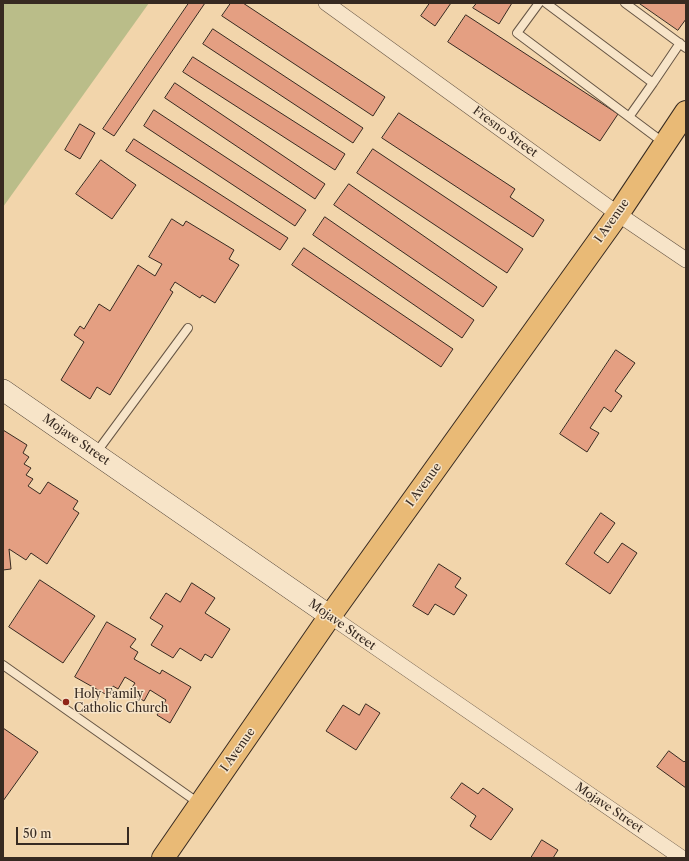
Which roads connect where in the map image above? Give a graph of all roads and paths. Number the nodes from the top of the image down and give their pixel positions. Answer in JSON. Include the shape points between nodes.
{"nodes":[{"id":1,"x":326,"y":3,"type":"edge"},
{"id":2,"x":539,"y":3,"type":"edge"},
{"id":3,"x":546,"y":3,"type":"edge"},
{"id":4,"x":625,"y":3,"type":"edge"},
{"id":5,"x":683,"y":45,"type":"edge"},
{"id":6,"x":653,"y":83,"type":"junction"},
{"id":7,"x":686,"y":112,"type":"edge"},
{"id":8,"x":629,"y":116,"type":"junction"},
{"id":9,"x":664,"y":143,"type":"junction"},
{"id":10,"x":618,"y":214,"type":"junction"},
{"id":11,"x":686,"y":260,"type":"edge"},
{"id":12,"x":188,"y":328,"type":"dead end"},
{"id":13,"x":3,"y":390,"type":"edge"},
{"id":14,"x":95,"y":454,"type":"junction"},
{"id":15,"x":330,"y":616,"type":"junction"},
{"id":16,"x":3,"y":666,"type":"edge"},
{"id":17,"x":201,"y":805,"type":"junction"},
{"id":18,"x":163,"y":858,"type":"edge"},
{"id":19,"x":682,"y":858,"type":"edge"}],
"edges":[{"from":1,"to":10,"type":"street","name":"Fresno Street"},
{"from":2,"to":8,"type":"lane","via":[[517,33]]},
{"from":3,"to":6,"type":"lane"},
{"from":4,"to":5,"type":"lane"},
{"from":5,"to":6,"type":"lane"},
{"from":6,"to":8,"type":"lane"},
{"from":7,"to":9,"type":"main road","name":"I Avenue"},
{"from":8,"to":9,"type":"lane"},
{"from":9,"to":10,"type":"main road","name":"I Avenue"},
{"from":10,"to":11,"type":"street","name":"Fresno Street"},
{"from":10,"to":15,"type":"main road","name":"I Avenue"},
{"from":12,"to":14,"type":"lane"},
{"from":13,"to":14,"type":"street","name":"Mojave Street"},
{"from":14,"to":15,"type":"street","name":"Mojave Street"},
{"from":15,"to":17,"type":"main road","name":"I Avenue"},
{"from":15,"to":19,"type":"street","name":"Mojave Street"},
{"from":16,"to":17,"type":"lane"},
{"from":17,"to":18,"type":"main road","name":"I Avenue"}]}
